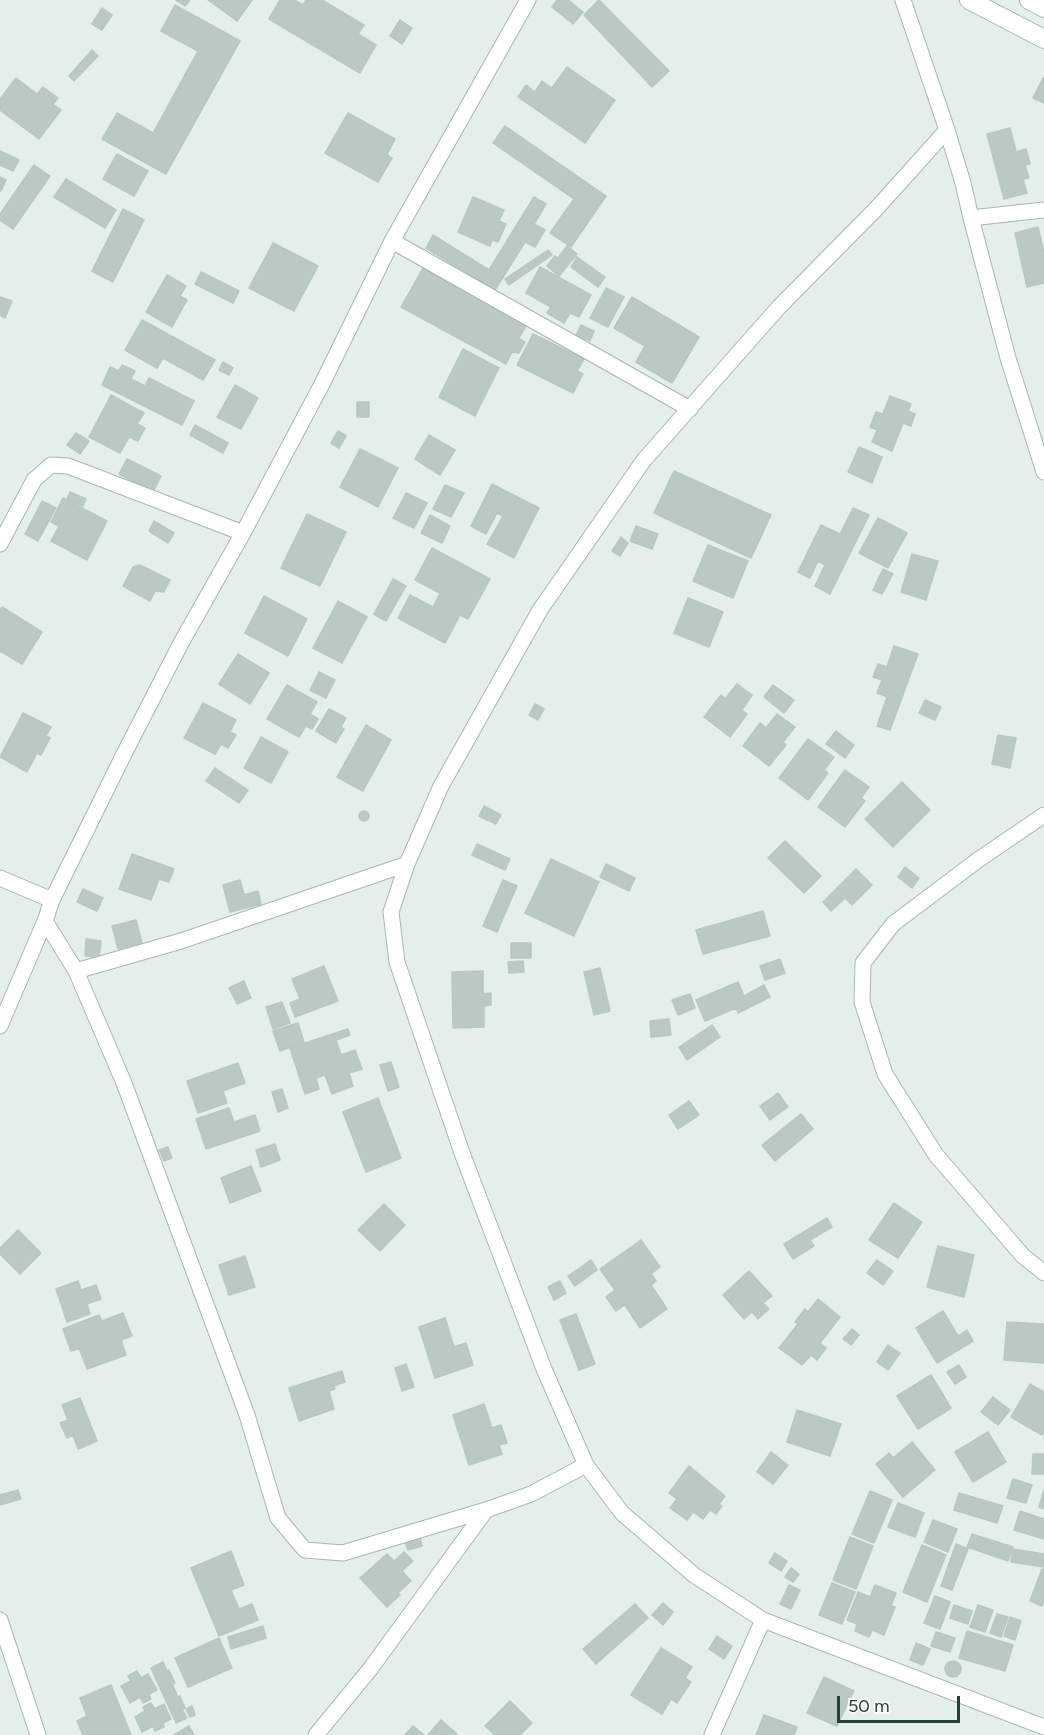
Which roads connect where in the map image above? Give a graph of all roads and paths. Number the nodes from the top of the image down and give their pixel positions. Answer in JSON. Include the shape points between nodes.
{"nodes":[{"id":1,"x":528,"y":0,"type":"edge"},
{"id":2,"x":903,"y":0,"type":"edge"},
{"id":3,"x":969,"y":0,"type":"edge"},
{"id":4,"x":1029,"y":0,"type":"edge"},
{"id":5,"x":1044,"y":8,"type":"edge"},
{"id":6,"x":1044,"y":39,"type":"edge"},
{"id":7,"x":947,"y":130,"type":"junction"},
{"id":8,"x":1044,"y":210,"type":"edge"},
{"id":9,"x":970,"y":218,"type":"junction"},
{"id":10,"x":392,"y":241,"type":"junction"},
{"id":11,"x":690,"y":409,"type":"junction"},
{"id":12,"x":1044,"y":472,"type":"edge"},
{"id":13,"x":243,"y":533,"type":"junction"},
{"id":14,"x":0,"y":544,"type":"edge"},
{"id":15,"x":1044,"y":815,"type":"edge"},
{"id":16,"x":407,"y":864,"type":"junction"},
{"id":17,"x":0,"y":878,"type":"edge"},
{"id":18,"x":52,"y":900,"type":"junction"},
{"id":19,"x":45,"y":921,"type":"junction"},
{"id":20,"x":76,"y":971,"type":"junction"},
{"id":21,"x":0,"y":1026,"type":"edge"},
{"id":22,"x":1044,"y":1273,"type":"edge"},
{"id":23,"x":586,"y":1465,"type":"junction"},
{"id":24,"x":486,"y":1510,"type":"junction"},
{"id":25,"x":0,"y":1620,"type":"edge"},
{"id":26,"x":763,"y":1620,"type":"junction"},
{"id":27,"x":1044,"y":1727,"type":"edge"},
{"id":28,"x":38,"y":1735,"type":"edge"},
{"id":29,"x":316,"y":1735,"type":"edge"},
{"id":30,"x":712,"y":1735,"type":"edge"}],
"edges":[{"from":1,"to":10,"type":"street"},
{"from":2,"to":7,"type":"street"},
{"from":3,"to":6,"type":"street"},
{"from":4,"to":5,"type":"street"},
{"from":7,"to":9,"type":"street"},
{"from":7,"to":11,"type":"street","via":[[779,307]]},
{"from":8,"to":9,"type":"street"},
{"from":9,"to":12,"type":"street"},
{"from":10,"to":11,"type":"street"},
{"from":10,"to":13,"type":"street"},
{"from":11,"to":16,"type":"street","via":[[644,460],[540,610],[441,786]]},
{"from":13,"to":14,"type":"street","via":[[68,466],[51,465],[34,480]]},
{"from":13,"to":18,"type":"street","via":[[170,663]]},
{"from":15,"to":22,"type":"street","via":[[893,924],[863,963],[862,1002],[885,1074],[936,1155],[1023,1256]]},
{"from":16,"to":20,"type":"street","via":[[181,941]]},
{"from":16,"to":23,"type":"street","via":[[391,912],[397,962],[478,1196],[544,1369]]},
{"from":17,"to":18,"type":"street"},
{"from":18,"to":19,"type":"street"},
{"from":19,"to":20,"type":"street"},
{"from":19,"to":21,"type":"street"},
{"from":20,"to":24,"type":"street","via":[[124,1083],[247,1414],[278,1518],[304,1550],[343,1553]]},
{"from":23,"to":24,"type":"street","via":[[531,1494]]},
{"from":23,"to":26,"type":"street","via":[[622,1513],[694,1575]]},
{"from":24,"to":29,"type":"street","via":[[371,1668]]},
{"from":25,"to":28,"type":"street"},
{"from":26,"to":27,"type":"street"},
{"from":26,"to":30,"type":"street"}]}
